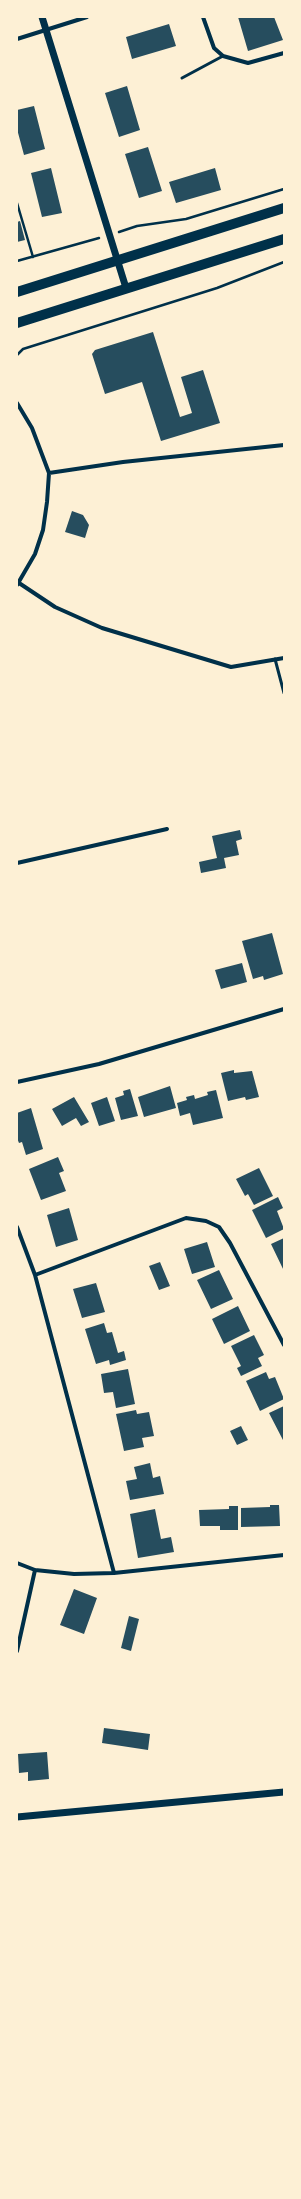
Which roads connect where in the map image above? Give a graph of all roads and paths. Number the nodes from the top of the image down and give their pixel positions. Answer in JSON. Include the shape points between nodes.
{"nodes":[{"id":1,"x":42,"y":17,"type":"edge"},
{"id":2,"x":87,"y":17,"type":"edge"},
{"id":3,"x":203,"y":17,"type":"edge"},
{"id":4,"x":47,"y":30,"type":"junction"},
{"id":5,"x":17,"y":38,"type":"edge"},
{"id":6,"x":284,"y":53,"type":"edge"},
{"id":7,"x":223,"y":56,"type":"junction"},
{"id":8,"x":182,"y":78,"type":"dead end"},
{"id":9,"x":284,"y":189,"type":"edge"},
{"id":10,"x":17,"y":203,"type":"edge"},
{"id":11,"x":284,"y":208,"type":"edge"},
{"id":12,"x":110,"y":235,"type":"junction"},
{"id":13,"x":284,"y":239,"type":"edge"},
{"id":14,"x":33,"y":257,"type":"junction"},
{"id":15,"x":118,"y":260,"type":"junction"},
{"id":16,"x":17,"y":261,"type":"edge"},
{"id":17,"x":284,"y":262,"type":"edge"},
{"id":18,"x":126,"y":288,"type":"junction"},
{"id":19,"x":17,"y":292,"type":"edge"},
{"id":20,"x":17,"y":323,"type":"edge"},
{"id":21,"x":17,"y":355,"type":"edge"},
{"id":22,"x":17,"y":403,"type":"edge"},
{"id":23,"x":284,"y":445,"type":"edge"},
{"id":24,"x":48,"y":473,"type":"junction"},
{"id":25,"x":18,"y":584,"type":"edge"},
{"id":26,"x":284,"y":658,"type":"edge"},
{"id":27,"x":275,"y":659,"type":"junction"},
{"id":28,"x":284,"y":693,"type":"edge"},
{"id":29,"x":167,"y":829,"type":"dead end"},
{"id":30,"x":17,"y":863,"type":"edge"},
{"id":31,"x":284,"y":1009,"type":"edge"},
{"id":32,"x":17,"y":1082,"type":"edge"},
{"id":33,"x":17,"y":1227,"type":"edge"},
{"id":34,"x":35,"y":1275,"type":"junction"},
{"id":35,"x":284,"y":1345,"type":"edge"},
{"id":36,"x":284,"y":1555,"type":"edge"},
{"id":37,"x":17,"y":1563,"type":"edge"},
{"id":38,"x":35,"y":1570,"type":"junction"},
{"id":39,"x":114,"y":1573,"type":"junction"},
{"id":40,"x":17,"y":1651,"type":"edge"},
{"id":41,"x":284,"y":1792,"type":"edge"},
{"id":42,"x":17,"y":1817,"type":"edge"}],
"edges":[{"from":1,"to":4,"type":"street"},
{"from":2,"to":4,"type":"street"},
{"from":3,"to":7,"type":"street","via":[[214,48]]},
{"from":4,"to":5,"type":"street"},
{"from":4,"to":12,"type":"street"},
{"from":6,"to":7,"type":"street","via":[[248,63]]},
{"from":7,"to":8,"type":"lane"},
{"from":9,"to":12,"type":"path","via":[[186,219],[137,226]]},
{"from":10,"to":14,"type":"path"},
{"from":11,"to":15,"type":"main road"},
{"from":12,"to":14,"type":"path"},
{"from":12,"to":15,"type":"street"},
{"from":13,"to":18,"type":"main road"},
{"from":14,"to":16,"type":"path"},
{"from":15,"to":18,"type":"street"},
{"from":15,"to":19,"type":"main road"},
{"from":17,"to":21,"type":"path","via":[[217,288],[23,349]]},
{"from":18,"to":20,"type":"main road"},
{"from":22,"to":24,"type":"street","via":[[32,428]]},
{"from":23,"to":24,"type":"street","via":[[123,462]]},
{"from":24,"to":25,"type":"street","via":[[43,530],[35,554]]},
{"from":25,"to":27,"type":"street","via":[[55,607],[102,628],[231,667]]},
{"from":26,"to":27,"type":"street"},
{"from":27,"to":28,"type":"lane"},
{"from":29,"to":30,"type":"street"},
{"from":31,"to":32,"type":"street","via":[[99,1064]]},
{"from":33,"to":34,"type":"street"},
{"from":34,"to":35,"type":"street","via":[[186,1218],[206,1220],[218,1227],[230,1243]]},
{"from":34,"to":39,"type":"street"},
{"from":36,"to":39,"type":"street"},
{"from":37,"to":38,"type":"street"},
{"from":38,"to":39,"type":"street","via":[[74,1574]]},
{"from":38,"to":40,"type":"street"},
{"from":41,"to":42,"type":"street"}]}
